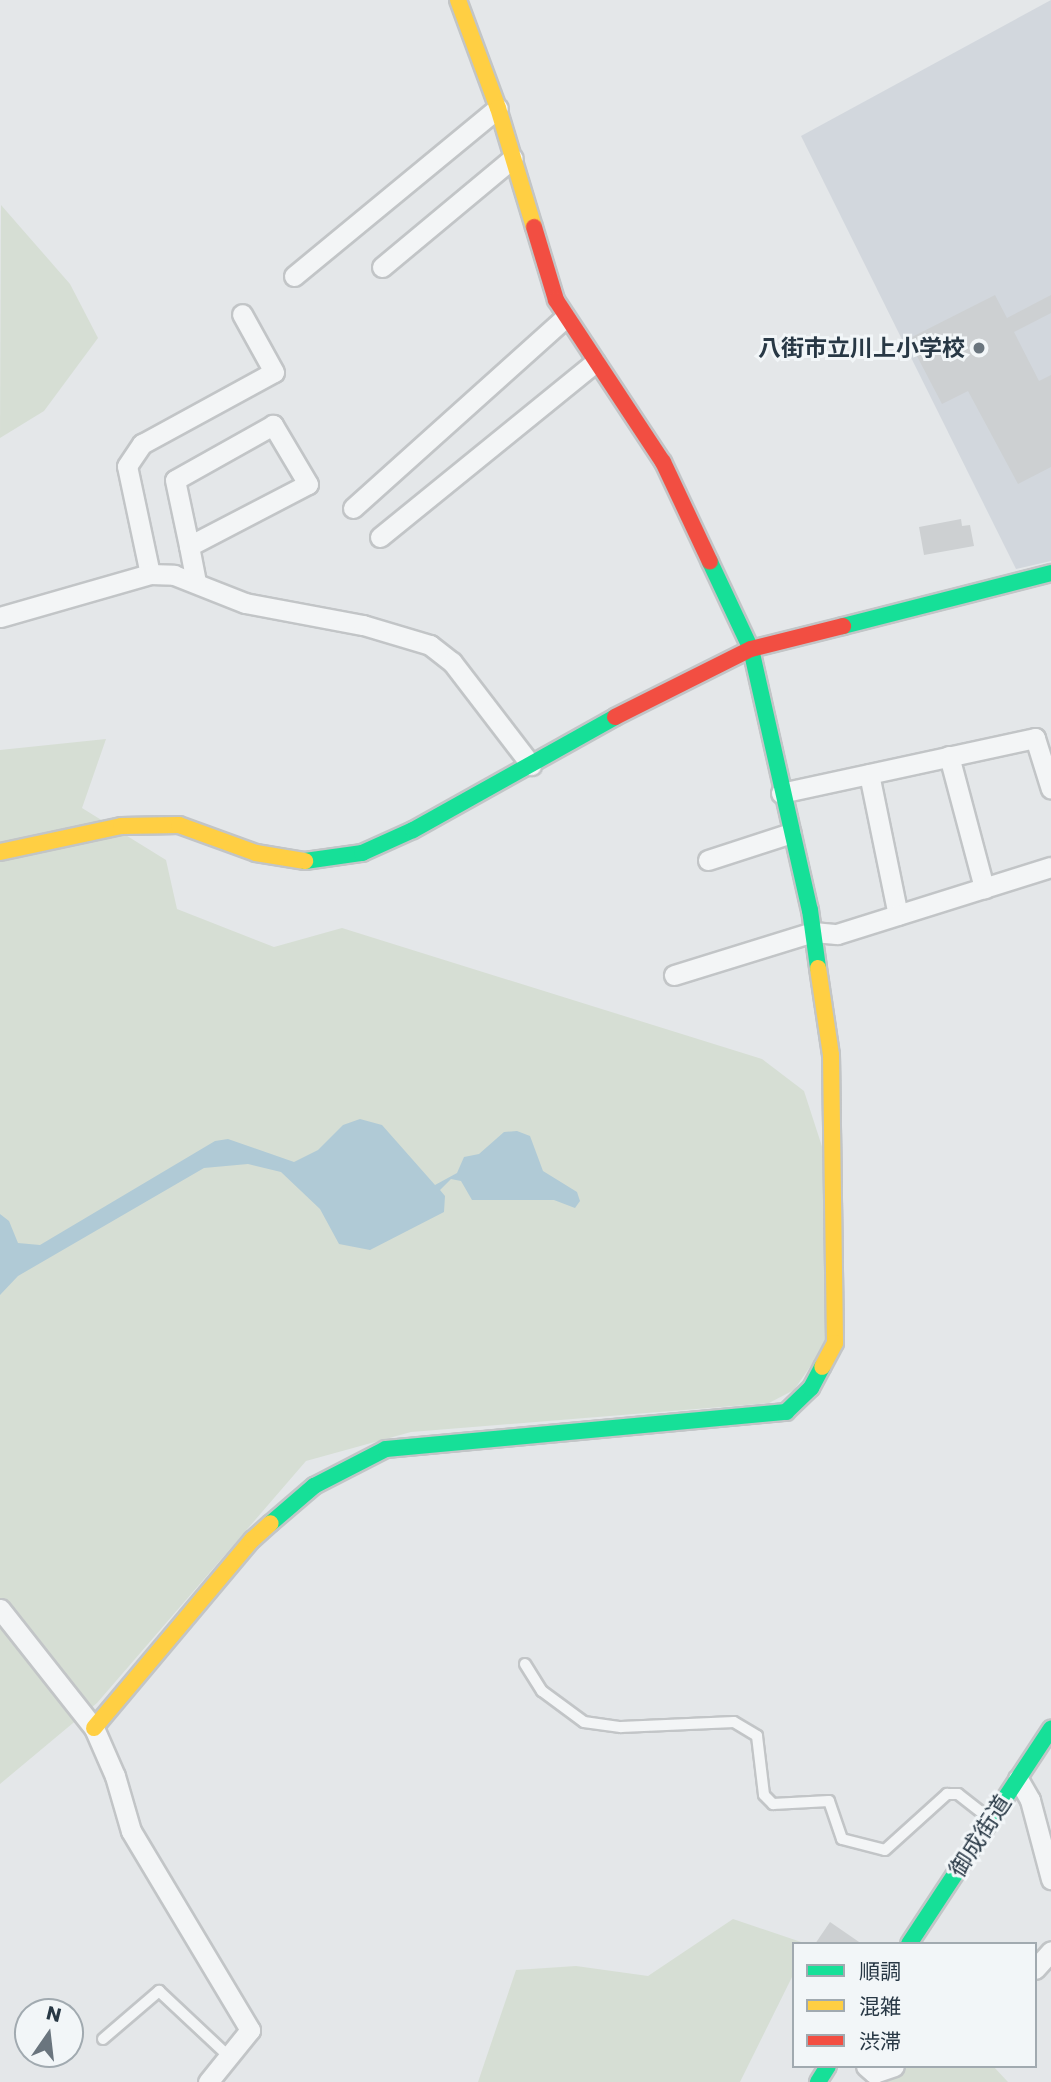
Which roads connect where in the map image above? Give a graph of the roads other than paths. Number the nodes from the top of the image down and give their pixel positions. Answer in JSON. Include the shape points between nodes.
{"nodes":[{"id":1,"x":458,"y":0,"type":"edge"},
{"id":2,"x":498,"y":108,"type":"junction"},
{"id":3,"x":513,"y":158,"type":"junction"},
{"id":4,"x":382,"y":267,"type":"dead end"},
{"id":5,"x":295,"y":276,"type":"dead end"},
{"id":6,"x":242,"y":314,"type":"dead end"},
{"id":7,"x":565,"y":318,"type":"junction"},
{"id":8,"x":595,"y":362,"type":"junction"},
{"id":9,"x":353,"y":508,"type":"dead end"},
{"id":10,"x":380,"y":537,"type":"dead end"},
{"id":11,"x":189,"y":546,"type":"junction"},
{"id":12,"x":1051,"y":573,"type":"edge"},
{"id":13,"x":150,"y":574,"type":"junction"},
{"id":14,"x":196,"y":582,"type":"junction"},
{"id":15,"x":0,"y":617,"type":"edge"},
{"id":16,"x":751,"y":649,"type":"junction"},
{"id":17,"x":949,"y":756,"type":"junction"},
{"id":18,"x":531,"y":765,"type":"junction"},
{"id":19,"x":869,"y":774,"type":"junction"},
{"id":20,"x":1051,"y":789,"type":"edge"},
{"id":21,"x":781,"y":793,"type":"junction"},
{"id":22,"x":791,"y":833,"type":"junction"},
{"id":23,"x":0,"y":852,"type":"edge"},
{"id":24,"x":708,"y":860,"type":"dead end"},
{"id":25,"x":1051,"y":867,"type":"edge"},
{"id":26,"x":984,"y":888,"type":"junction"},
{"id":27,"x":898,"y":915,"type":"junction"},
{"id":28,"x":813,"y":932,"type":"junction"},
{"id":29,"x":674,"y":975,"type":"dead end"},
{"id":30,"x":0,"y":1609,"type":"edge"},
{"id":31,"x":525,"y":1664,"type":"dead end"},
{"id":32,"x":94,"y":1728,"type":"junction"},
{"id":33,"x":1051,"y":1729,"type":"edge"},
{"id":34,"x":1018,"y":1779,"type":"junction"},
{"id":35,"x":991,"y":1819,"type":"junction"},
{"id":36,"x":1051,"y":1879,"type":"edge"},
{"id":37,"x":910,"y":1942,"type":"edge"},
{"id":38,"x":1051,"y":1951,"type":"edge"},
{"id":39,"x":1037,"y":1967,"type":"edge"},
{"id":40,"x":103,"y":2039,"type":"dead end"},
{"id":41,"x":226,"y":2054,"type":"junction"},
{"id":42,"x":868,"y":2068,"type":"edge"},
{"id":43,"x":888,"y":2068,"type":"edge"},
{"id":44,"x":208,"y":2082,"type":"edge"}],
"edges":[{"from":1,"to":2,"type":"street"},
{"from":2,"to":3,"type":"street"},
{"from":2,"to":5,"type":"street"},
{"from":3,"to":4,"type":"street"},
{"from":3,"to":7,"type":"street"},
{"from":6,"to":13,"type":"street","via":[[274,372],[142,444],[127,466]]},
{"from":7,"to":8,"type":"street"},
{"from":7,"to":9,"type":"street"},
{"from":8,"to":10,"type":"street"},
{"from":8,"to":16,"type":"street","via":[[663,462]]},
{"from":11,"to":11,"type":"street","via":[[175,480],[273,425],[308,484]]},
{"from":11,"to":14,"type":"street"},
{"from":12,"to":16,"type":"street"},
{"from":13,"to":14,"type":"street"},
{"from":13,"to":15,"type":"street"},
{"from":14,"to":18,"type":"street","via":[[245,603],[363,625],[430,645],[453,662]]},
{"from":16,"to":18,"type":"street","via":[[671,686]]},
{"from":16,"to":21,"type":"street"},
{"from":17,"to":19,"type":"street"},
{"from":17,"to":20,"type":"street","via":[[1035,738]]},
{"from":17,"to":26,"type":"street"},
{"from":18,"to":23,"type":"street","via":[[372,849],[314,862],[256,853],[179,825],[121,826]]},
{"from":19,"to":21,"type":"street"},
{"from":19,"to":27,"type":"street"},
{"from":21,"to":22,"type":"street"},
{"from":22,"to":24,"type":"street"},
{"from":22,"to":28,"type":"street"},
{"from":25,"to":26,"type":"street"},
{"from":26,"to":27,"type":"street"},
{"from":27,"to":28,"type":"street","via":[[837,934]]},
{"from":28,"to":29,"type":"street"},
{"from":28,"to":32,"type":"street","via":[[831,1055],[837,1249],[835,1343],[811,1388],[786,1412],[737,1420],[386,1448],[314,1486],[252,1540]]},
{"from":30,"to":32,"type":"street"},
{"from":31,"to":35,"type":"lane","via":[[542,1691],[584,1722],[621,1727],[734,1722],[757,1736],[764,1795],[773,1804],[829,1801],[842,1839],[885,1850],[947,1794],[958,1794]]},
{"from":32,"to":41,"type":"street","via":[[115,1776],[131,1831],[250,2030]]},
{"from":33,"to":34,"type":"street","name":"御成街道"},
{"from":34,"to":35,"type":"street","name":"御成街道"},
{"from":34,"to":36,"type":"street","via":[[1030,1800]]},
{"from":35,"to":37,"type":"street","name":"御成街道"},
{"from":38,"to":39,"type":"street"},
{"from":40,"to":41,"type":"lane","via":[[159,1991]]},
{"from":41,"to":44,"type":"street"},
{"from":42,"to":43,"type":"street","via":[[874,2073]]}]}
